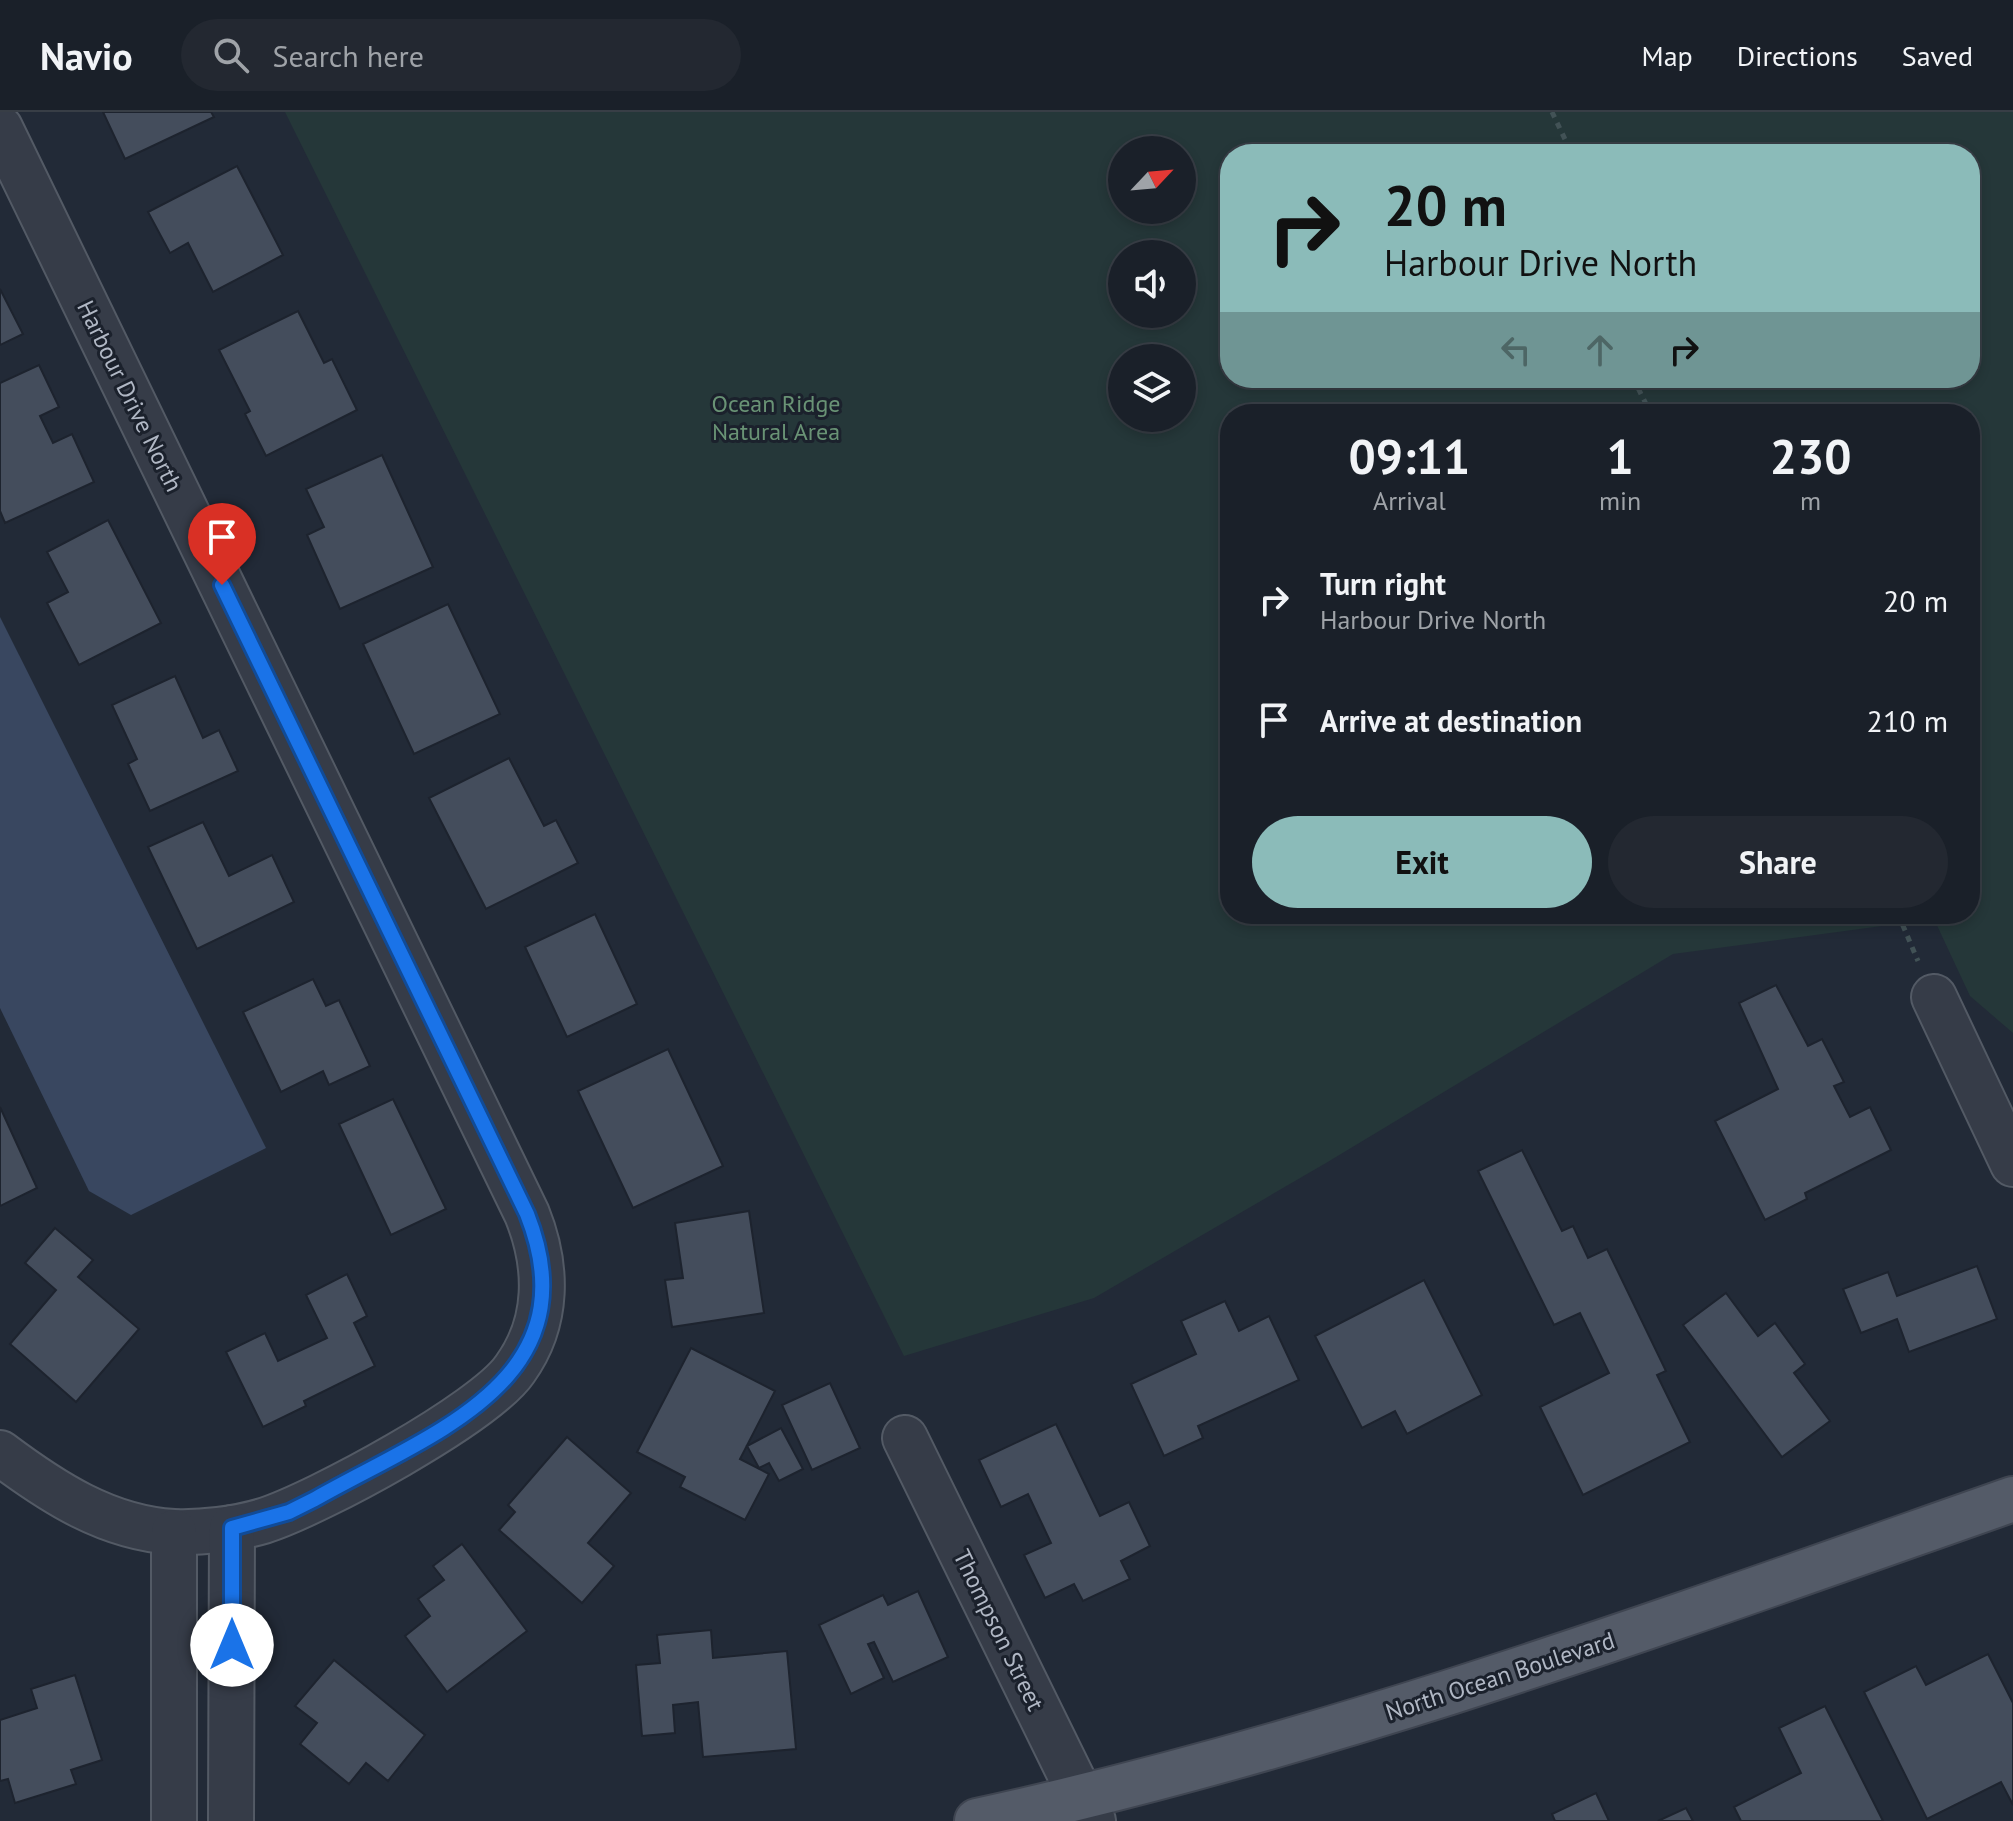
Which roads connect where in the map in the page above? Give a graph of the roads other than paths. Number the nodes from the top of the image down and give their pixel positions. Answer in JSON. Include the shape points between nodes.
{"nodes":[{"id":1,"x":0,"y":128,"type":"edge"},
{"id":2,"x":1934,"y":997,"type":"road end"},
{"id":3,"x":2013,"y":1164,"type":"edge"},
{"id":4,"x":905,"y":1438,"type":"dead end"},
{"id":5,"x":0,"y":1453,"type":"edge"},
{"id":6,"x":2013,"y":1499,"type":"edge"},
{"id":7,"x":232,"y":1528,"type":"junction"},
{"id":8,"x":174,"y":1532,"type":"junction"},
{"id":9,"x":1087,"y":1810,"type":"edge"},
{"id":10,"x":174,"y":1821,"type":"edge"},
{"id":11,"x":231,"y":1821,"type":"edge"},
{"id":12,"x":977,"y":1821,"type":"edge"}],
"edges":[{"from":1,"to":7,"type":"street","name":"Harbour Drive North","via":[[527,1214],[543,1265],[538,1320],[515,1369],[476,1408],[289,1512]]},
{"from":2,"to":3,"type":"street"},
{"from":4,"to":9,"type":"street","name":"Thompson Street"},
{"from":5,"to":8,"type":"street","name":"Harbour Drive North","via":[[46,1488],[99,1515]]},
{"from":6,"to":9,"type":"main road","name":"North Ocean Boulevard","via":[[1504,1678]]},
{"from":7,"to":8,"type":"street","name":"Harbour Drive North"},
{"from":7,"to":11,"type":"street"},
{"from":8,"to":10,"type":"street"},
{"from":9,"to":12,"type":"main road","name":"North Ocean Boulevard"}]}
